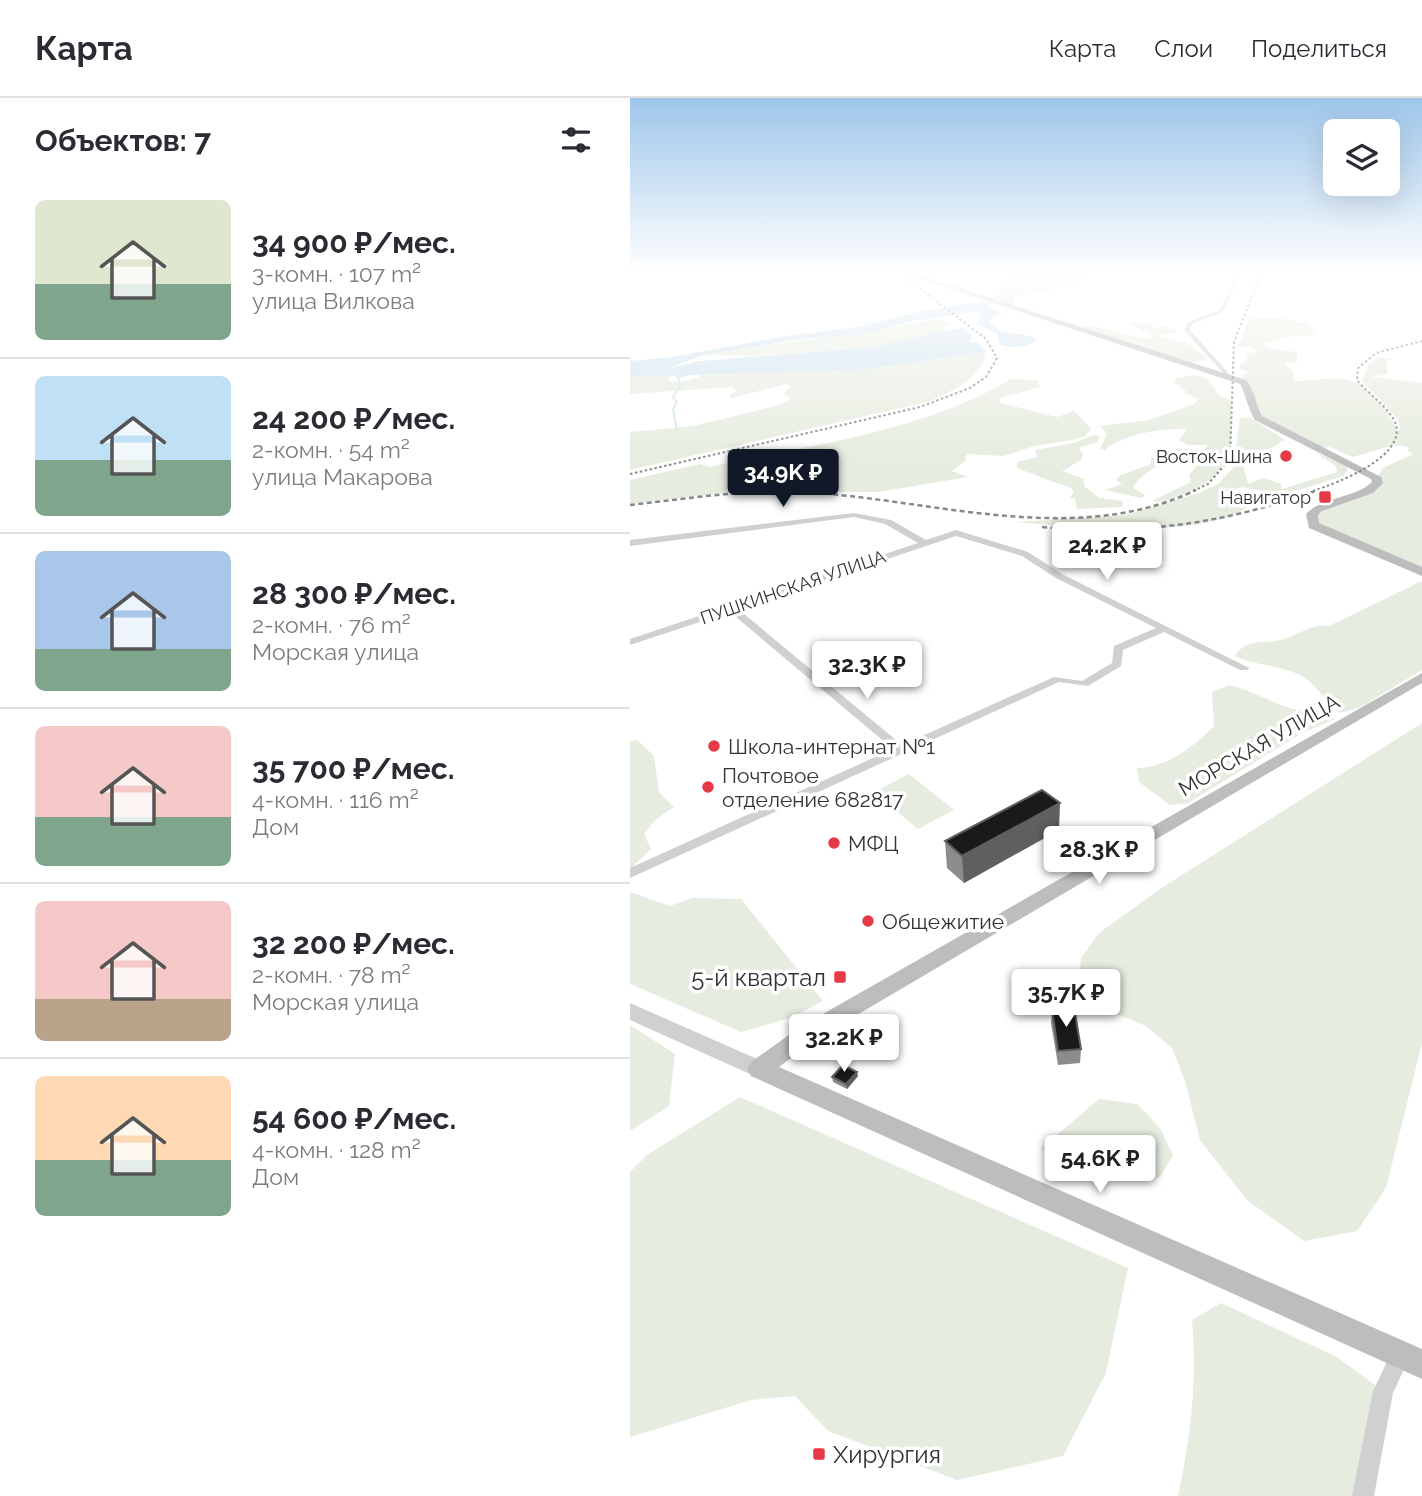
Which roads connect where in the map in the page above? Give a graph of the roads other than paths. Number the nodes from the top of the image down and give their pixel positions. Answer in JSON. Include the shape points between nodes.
{"nodes":[{"id":1,"x":1097,"y":336,"type":"edge"},
{"id":2,"x":1190,"y":336,"type":"edge"},
{"id":3,"x":1215,"y":360,"type":"junction"},
{"id":4,"x":1190,"y":366,"type":"junction"},
{"id":5,"x":1228,"y":376,"type":"junction"},
{"id":6,"x":630,"y":543,"type":"edge"},
{"id":7,"x":924,"y":543,"type":"junction"},
{"id":8,"x":1422,"y":572,"type":"edge"},
{"id":9,"x":731,"y":608,"type":"junction"},
{"id":10,"x":1165,"y":628,"type":"junction"},
{"id":11,"x":630,"y":642,"type":"edge"},
{"id":12,"x":1244,"y":668,"type":"dead end"},
{"id":13,"x":1422,"y":677,"type":"edge"},
{"id":14,"x":901,"y":750,"type":"junction"},
{"id":15,"x":630,"y":873,"type":"edge"},
{"id":16,"x":630,"y":1011,"type":"edge"},
{"id":17,"x":759,"y":1069,"type":"junction"},
{"id":18,"x":1411,"y":1359,"type":"edge"},
{"id":19,"x":1363,"y":1496,"type":"edge"}],
"edges":[{"from":1,"to":4,"type":"main road"},
{"from":2,"to":3,"type":"street"},
{"from":3,"to":4,"type":"street"},
{"from":3,"to":5,"type":"street"},
{"from":4,"to":5,"type":"main road"},
{"from":5,"to":8,"type":"main road","via":[[1246,384],[1249,401],[1263,422],[1376,477],[1378,483],[1369,491],[1318,509],[1312,514],[1313,525]]},
{"from":6,"to":7,"type":"street","via":[[854,515],[888,523]]},
{"from":7,"to":9,"type":"street","name":"ПУШКИНСКАЯ УЛИЦА"},
{"from":7,"to":10,"type":"street","name":"ПУШКИНСКАЯ УЛИЦА","via":[[956,533],[1025,554],[1059,576]]},
{"from":9,"to":11,"type":"street","name":"ПУШКИНСКАЯ УЛИЦА"},
{"from":9,"to":14,"type":"street"},
{"from":10,"to":12,"type":"street"},
{"from":10,"to":14,"type":"street","via":[[1118,649],[1117,664],[1084,684],[1058,679]]},
{"from":13,"to":17,"type":"main road","name":"МОРСКАЯ УЛИЦА","via":[[808,1032]]},
{"from":14,"to":15,"type":"street"},
{"from":16,"to":17,"type":"street"},
{"from":17,"to":18,"type":"main road"},
{"from":18,"to":19,"type":"street","via":[[1383,1391]]}]}
